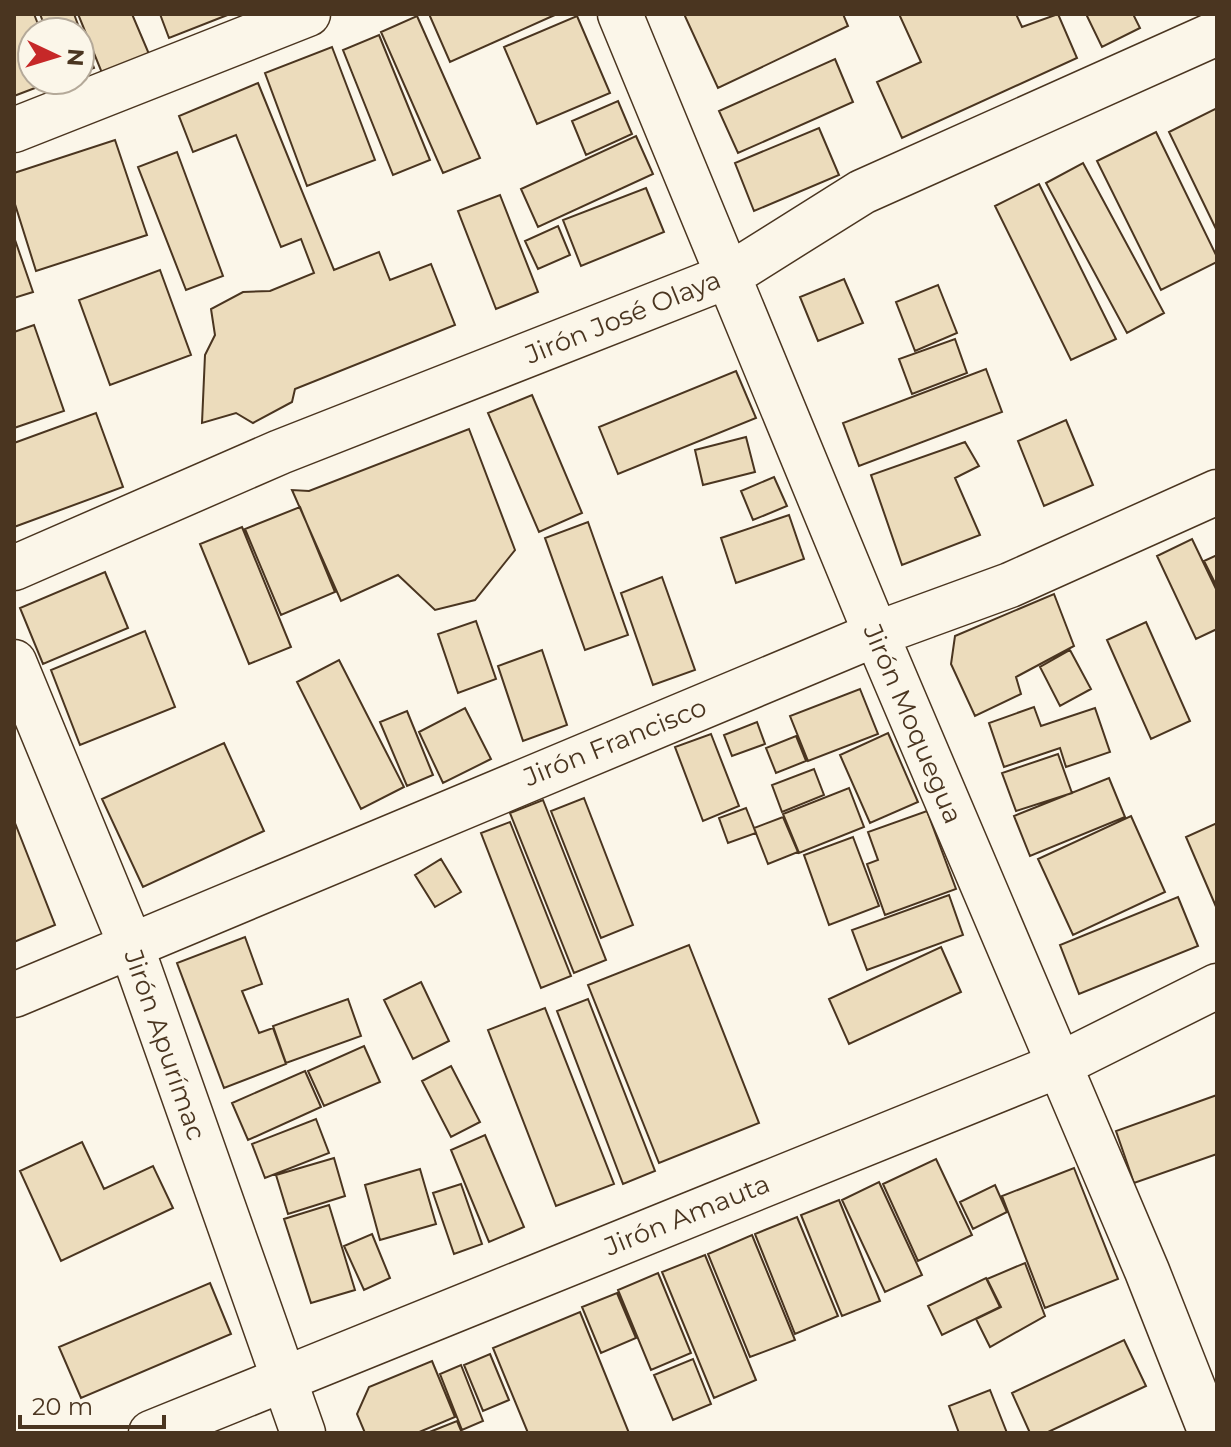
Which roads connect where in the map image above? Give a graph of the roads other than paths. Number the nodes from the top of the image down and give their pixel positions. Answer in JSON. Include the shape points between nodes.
{"nodes":[{"id":1,"x":308,"y":14,"type":"edge"},
{"id":2,"x":620,"y":14,"type":"edge"},
{"id":3,"x":1217,"y":33,"type":"edge"},
{"id":4,"x":14,"y":130,"type":"edge"},
{"id":5,"x":728,"y":276,"type":"junction"},
{"id":6,"x":1217,"y":492,"type":"edge"},
{"id":7,"x":14,"y":568,"type":"edge"},
{"id":8,"x":876,"y":634,"type":"junction"},
{"id":9,"x":14,"y":662,"type":"edge"},
{"id":10,"x":130,"y":943,"type":"junction"},
{"id":11,"x":1217,"y":986,"type":"edge"},
{"id":12,"x":14,"y":995,"type":"edge"},
{"id":13,"x":1057,"y":1066,"type":"junction"},
{"id":14,"x":282,"y":1378,"type":"junction"},
{"id":15,"x":151,"y":1433,"type":"edge"},
{"id":16,"x":303,"y":1433,"type":"edge"},
{"id":17,"x":1211,"y":1433,"type":"edge"}],
"edges":[{"from":1,"to":4,"type":"street"},
{"from":2,"to":5,"type":"street","name":"Jirón Moquegua"},
{"from":3,"to":5,"type":"street","name":"Jirón José Olaya","via":[[862,192]]},
{"from":5,"to":7,"type":"street","name":"Jirón José Olaya","via":[[280,452]]},
{"from":5,"to":8,"type":"street","name":"Jirón Moquegua"},
{"from":6,"to":8,"type":"street","name":"Jirón Francisco","via":[[1010,585]]},
{"from":8,"to":10,"type":"street","name":"Jirón Francisco"},
{"from":8,"to":13,"type":"street","name":"Jirón Moquegua"},
{"from":9,"to":10,"type":"street","name":"Jirón Apurímac"},
{"from":10,"to":12,"type":"street","name":"Jirón Francisco"},
{"from":10,"to":14,"type":"street","name":"Jirón Apurímac"},
{"from":11,"to":13,"type":"street","name":"Jirón Amauta"},
{"from":13,"to":14,"type":"street","name":"Jirón Amauta"},
{"from":13,"to":17,"type":"street","name":"Jirón Moquegua"},
{"from":14,"to":15,"type":"street","name":"Jirón Amauta"},
{"from":14,"to":16,"type":"street","name":"Jirón Apurímac"}]}
